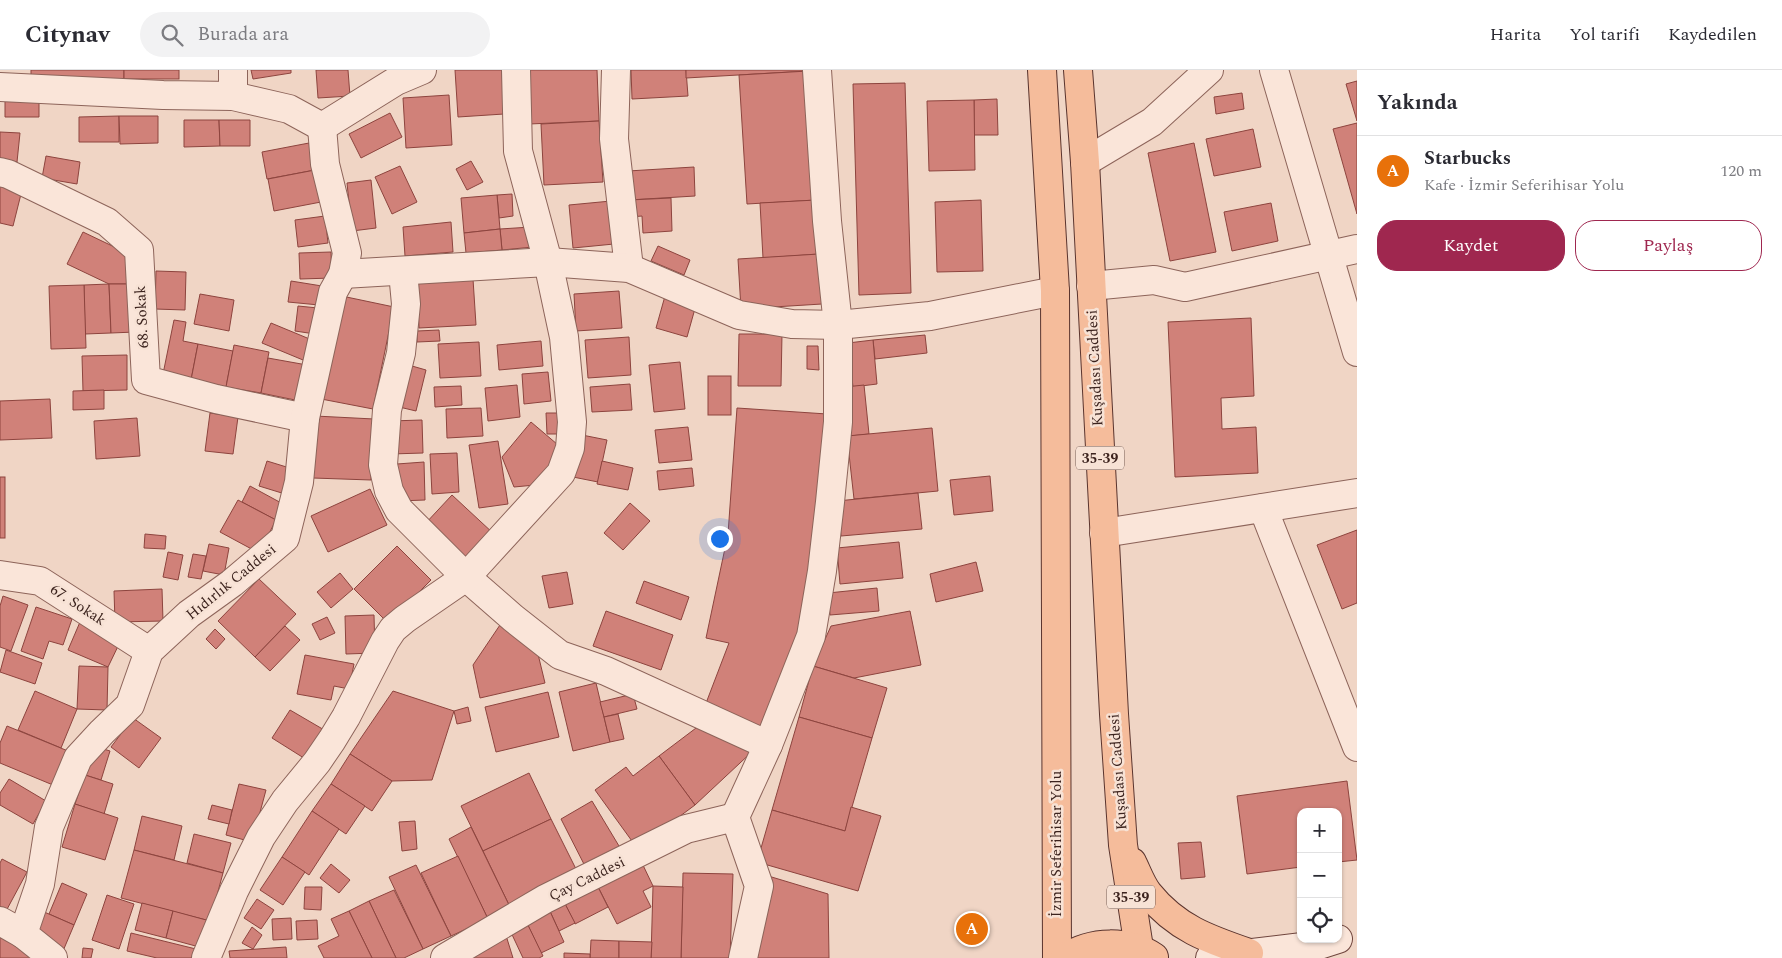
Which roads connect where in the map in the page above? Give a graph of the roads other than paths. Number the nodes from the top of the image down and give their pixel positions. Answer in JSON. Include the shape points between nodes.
{"nodes":[{"id":1,"x":422,"y":70,"type":"edge"},
{"id":2,"x":516,"y":70,"type":"edge"},
{"id":3,"x":616,"y":70,"type":"edge"},
{"id":4,"x":817,"y":70,"type":"edge"},
{"id":5,"x":1042,"y":70,"type":"edge"},
{"id":6,"x":1078,"y":70,"type":"edge"},
{"id":7,"x":1209,"y":70,"type":"edge"},
{"id":8,"x":1274,"y":70,"type":"edge"},
{"id":9,"x":233,"y":83,"type":"edge"},
{"id":10,"x":0,"y":87,"type":"edge"},
{"id":11,"x":322,"y":126,"type":"junction"},
{"id":12,"x":1085,"y":162,"type":"junction"},
{"id":13,"x":0,"y":172,"type":"edge"},
{"id":14,"x":1357,"y":249,"type":"edge"},
{"id":15,"x":1329,"y":256,"type":"junction"},
{"id":16,"x":548,"y":262,"type":"junction"},
{"id":17,"x":629,"y":268,"type":"junction"},
{"id":18,"x":403,"y":272,"type":"junction"},
{"id":19,"x":343,"y":274,"type":"junction"},
{"id":20,"x":1091,"y":286,"type":"junction"},
{"id":21,"x":1055,"y":291,"type":"junction"},
{"id":22,"x":838,"y":325,"type":"junction"},
{"id":23,"x":1357,"y":352,"type":"edge"},
{"id":24,"x":305,"y":418,"type":"junction"},
{"id":25,"x":1357,"y":493,"type":"edge"},
{"id":26,"x":1263,"y":508,"type":"junction"},
{"id":27,"x":1104,"y":533,"type":"junction"},
{"id":28,"x":0,"y":575,"type":"edge"},
{"id":29,"x":466,"y":576,"type":"junction"},
{"id":30,"x":149,"y":651,"type":"junction"},
{"id":31,"x":768,"y":745,"type":"junction"},
{"id":32,"x":1357,"y":747,"type":"edge"},
{"id":33,"x":735,"y":816,"type":"junction"},
{"id":34,"x":1123,"y":845,"type":"junction"},
{"id":35,"x":0,"y":921,"type":"edge"},
{"id":36,"x":1357,"y":933,"type":"edge"},
{"id":37,"x":23,"y":934,"type":"junction"},
{"id":38,"x":1342,"y":938,"type":"edge"},
{"id":39,"x":1357,"y":940,"type":"edge"},
{"id":40,"x":1325,"y":943,"type":"edge"},
{"id":41,"x":1147,"y":953,"type":"edge"},
{"id":42,"x":1249,"y":953,"type":"junction"},
{"id":43,"x":53,"y":958,"type":"edge"},
{"id":44,"x":206,"y":958,"type":"edge"},
{"id":45,"x":446,"y":958,"type":"edge"},
{"id":46,"x":743,"y":958,"type":"edge"},
{"id":47,"x":1057,"y":958,"type":"edge"},
{"id":48,"x":1065,"y":958,"type":"edge"},
{"id":49,"x":1210,"y":958,"type":"edge"},
{"id":50,"x":1334,"y":958,"type":"edge"}],
"edges":[{"from":1,"to":11,"type":"street","via":[[396,81]]},
{"from":2,"to":16,"type":"street","via":[[518,151]]},
{"from":3,"to":17,"type":"street","via":[[614,139]]},
{"from":4,"to":22,"type":"street"},
{"from":5,"to":21,"type":"main road","number":"35-39"},
{"from":6,"to":12,"type":"main road","name":"Kuşadası Caddesi","number":"35-39"},
{"from":7,"to":12,"type":"street","via":[[1152,122]]},
{"from":8,"to":15,"type":"street"},
{"from":9,"to":10,"type":"street"},
{"from":9,"to":11,"type":"street"},
{"from":11,"to":19,"type":"street","name":"Hıdırlık Caddesi","via":[[325,164],[346,253]]},
{"from":12,"to":20,"type":"main road","name":"Kuşadası Caddesi","number":"35-39"},
{"from":13,"to":24,"type":"street","name":"68. Sokak","via":[[107,222],[139,250],[146,380]]},
{"from":14,"to":15,"type":"street"},
{"from":15,"to":20,"type":"street","via":[[1185,287],[1154,280]]},
{"from":15,"to":23,"type":"street"},
{"from":16,"to":17,"type":"street"},
{"from":16,"to":18,"type":"street"},
{"from":16,"to":29,"type":"street","via":[[564,337],[572,422],[570,448],[562,472]]},
{"from":17,"to":22,"type":"street","via":[[739,315],[792,324]]},
{"from":18,"to":19,"type":"street"},
{"from":18,"to":29,"type":"street","via":[[406,304],[401,353],[386,410],[383,466],[389,490],[399,510]]},
{"from":19,"to":24,"type":"street","name":"Hıdırlık Caddesi","via":[[333,292]]},
{"from":20,"to":27,"type":"main road","name":"Kuşadası Caddesi","number":"35-39"},
{"from":21,"to":22,"type":"street","via":[[930,316]]},
{"from":21,"to":47,"type":"main road","name":"İzmir Seferihisar Yolu","number":"35-39"},
{"from":22,"to":31,"type":"street","via":[[838,422],[822,571],[811,636]]},
{"from":24,"to":30,"type":"street","name":"Hıdırlık Caddesi","via":[[299,482],[285,538],[189,614]]},
{"from":25,"to":26,"type":"street"},
{"from":26,"to":27,"type":"street"},
{"from":26,"to":32,"type":"street"},
{"from":27,"to":34,"type":"main road","name":"Kuşadası Caddesi","number":"35-39"},
{"from":28,"to":30,"type":"street","name":"67. Sokak","via":[[40,581]]},
{"from":29,"to":31,"type":"street","via":[[560,655],[606,671]]},
{"from":29,"to":44,"type":"street","via":[[394,629],[332,740],[285,801],[258,844]]},
{"from":30,"to":37,"type":"street","name":"Hıdırlık Caddesi","via":[[130,705],[78,758],[49,827],[40,884]]},
{"from":31,"to":33,"type":"street"},
{"from":33,"to":45,"type":"street","name":"Çay Caddesi","via":[[686,828],[545,899]]},
{"from":33,"to":46,"type":"street","via":[[758,886]]},
{"from":34,"to":41,"type":"main road","number":"35-39"},
{"from":34,"to":42,"type":"main road","via":[[1147,892],[1176,921],[1205,938]]},
{"from":35,"to":37,"type":"street"},
{"from":36,"to":38,"type":"street"},
{"from":37,"to":43,"type":"street"},
{"from":39,"to":50,"type":"street"},
{"from":40,"to":42,"type":"street"},
{"from":41,"to":48,"type":"main road","via":[[1108,944],[1090,946]]},
{"from":42,"to":49,"type":"street"}]}
